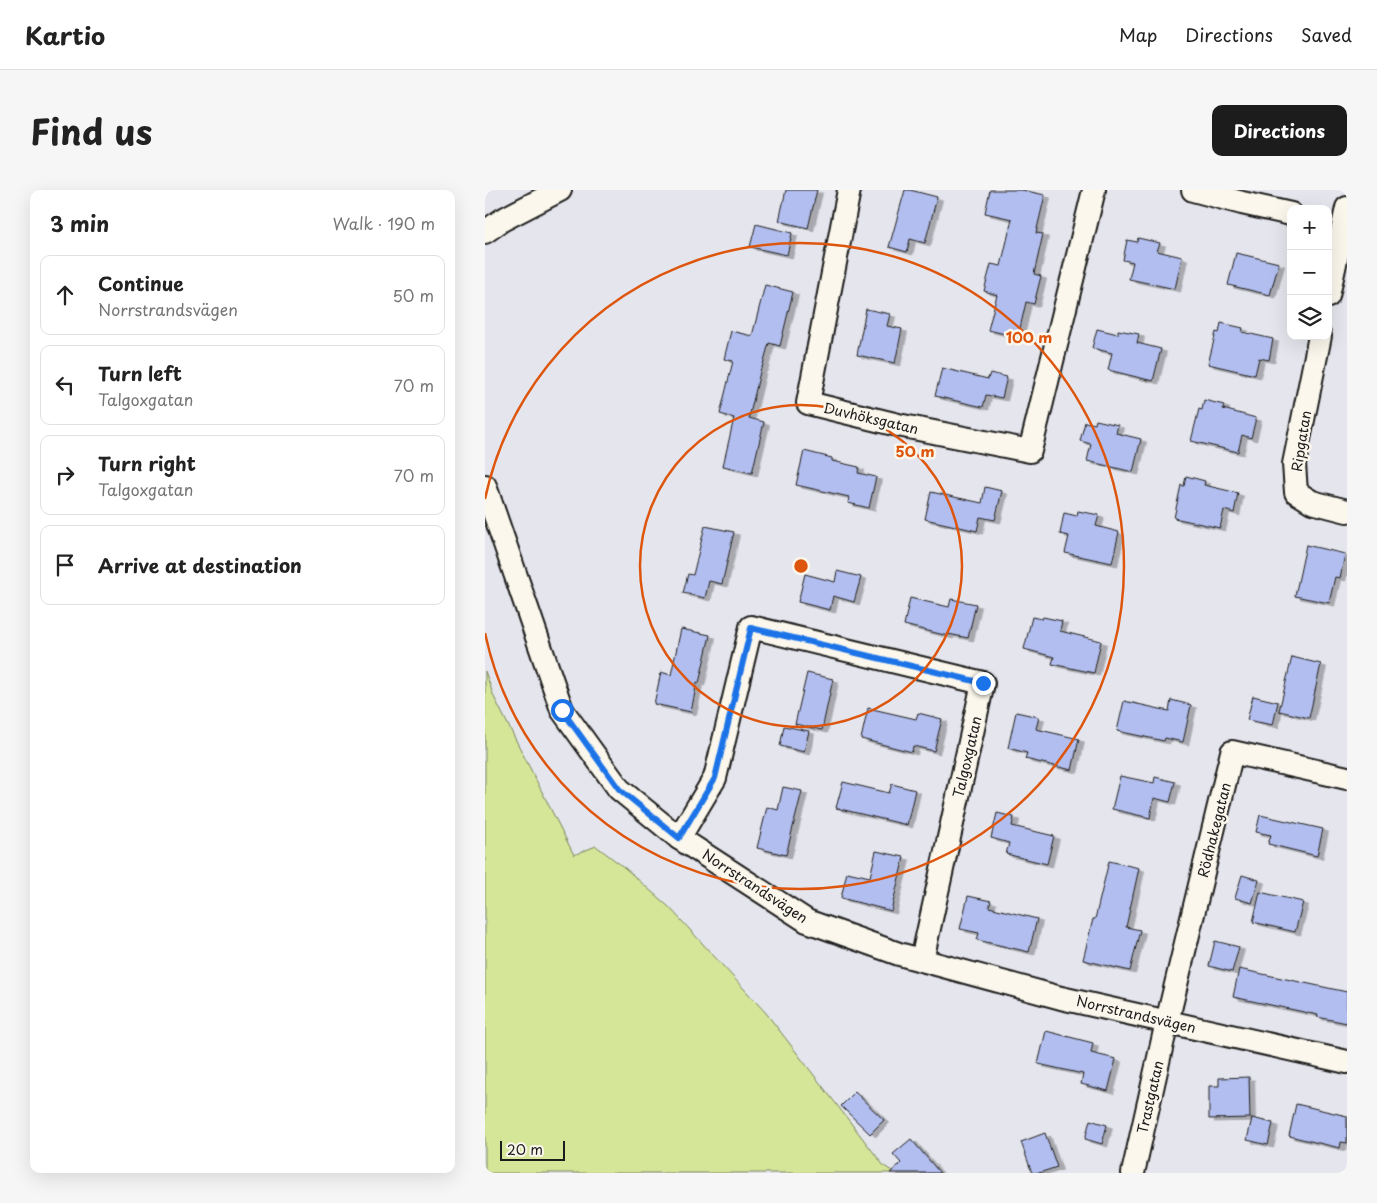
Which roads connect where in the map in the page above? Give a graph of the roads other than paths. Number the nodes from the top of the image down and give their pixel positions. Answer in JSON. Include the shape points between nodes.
{"nodes":[{"id":1,"x":560,"y":190,"type":"edge"},
{"id":2,"x":849,"y":190,"type":"edge"},
{"id":3,"x":1094,"y":190,"type":"edge"},
{"id":4,"x":1193,"y":190,"type":"edge"},
{"id":5,"x":1287,"y":213,"type":"edge"},
{"id":6,"x":1341,"y":220,"type":"edge"},
{"id":7,"x":485,"y":232,"type":"edge"},
{"id":8,"x":1328,"y":295,"type":"edge"},
{"id":9,"x":1319,"y":340,"type":"edge"},
{"id":10,"x":485,"y":486,"type":"edge"},
{"id":11,"x":1347,"y":510,"type":"edge"},
{"id":12,"x":1347,"y":778,"type":"edge"},
{"id":13,"x":679,"y":838,"type":"junction"},
{"id":14,"x":922,"y":960,"type":"junction"},
{"id":15,"x":1167,"y":1022,"type":"junction"},
{"id":16,"x":1347,"y":1062,"type":"edge"},
{"id":17,"x":1133,"y":1173,"type":"edge"}],
"edges":[{"from":1,"to":7,"type":"street","via":[[501,220]]},
{"from":2,"to":3,"type":"street","name":"Duvhöksgatan","via":[[808,403],[1030,451]]},
{"from":4,"to":5,"type":"street"},
{"from":6,"to":8,"type":"street"},
{"from":9,"to":11,"type":"street","name":"Ripgatan","via":[[1294,464],[1296,492],[1312,502]]},
{"from":10,"to":13,"type":"street","name":"Norrstrandsvägen","via":[[562,710],[619,789]]},
{"from":12,"to":15,"type":"street","name":"Rödhakegatan","via":[[1232,752]]},
{"from":13,"to":14,"type":"street","name":"Norrstrandsvägen","via":[[807,921]]},
{"from":13,"to":14,"type":"street","name":"Talgoxgatan","via":[[715,778],[751,628],[983,683]]},
{"from":14,"to":15,"type":"street","name":"Norrstrandsvägen","via":[[1061,998]]},
{"from":15,"to":16,"type":"street","name":"Norrstrandsvägen"},
{"from":15,"to":17,"type":"street","name":"Trastgatan"}]}
